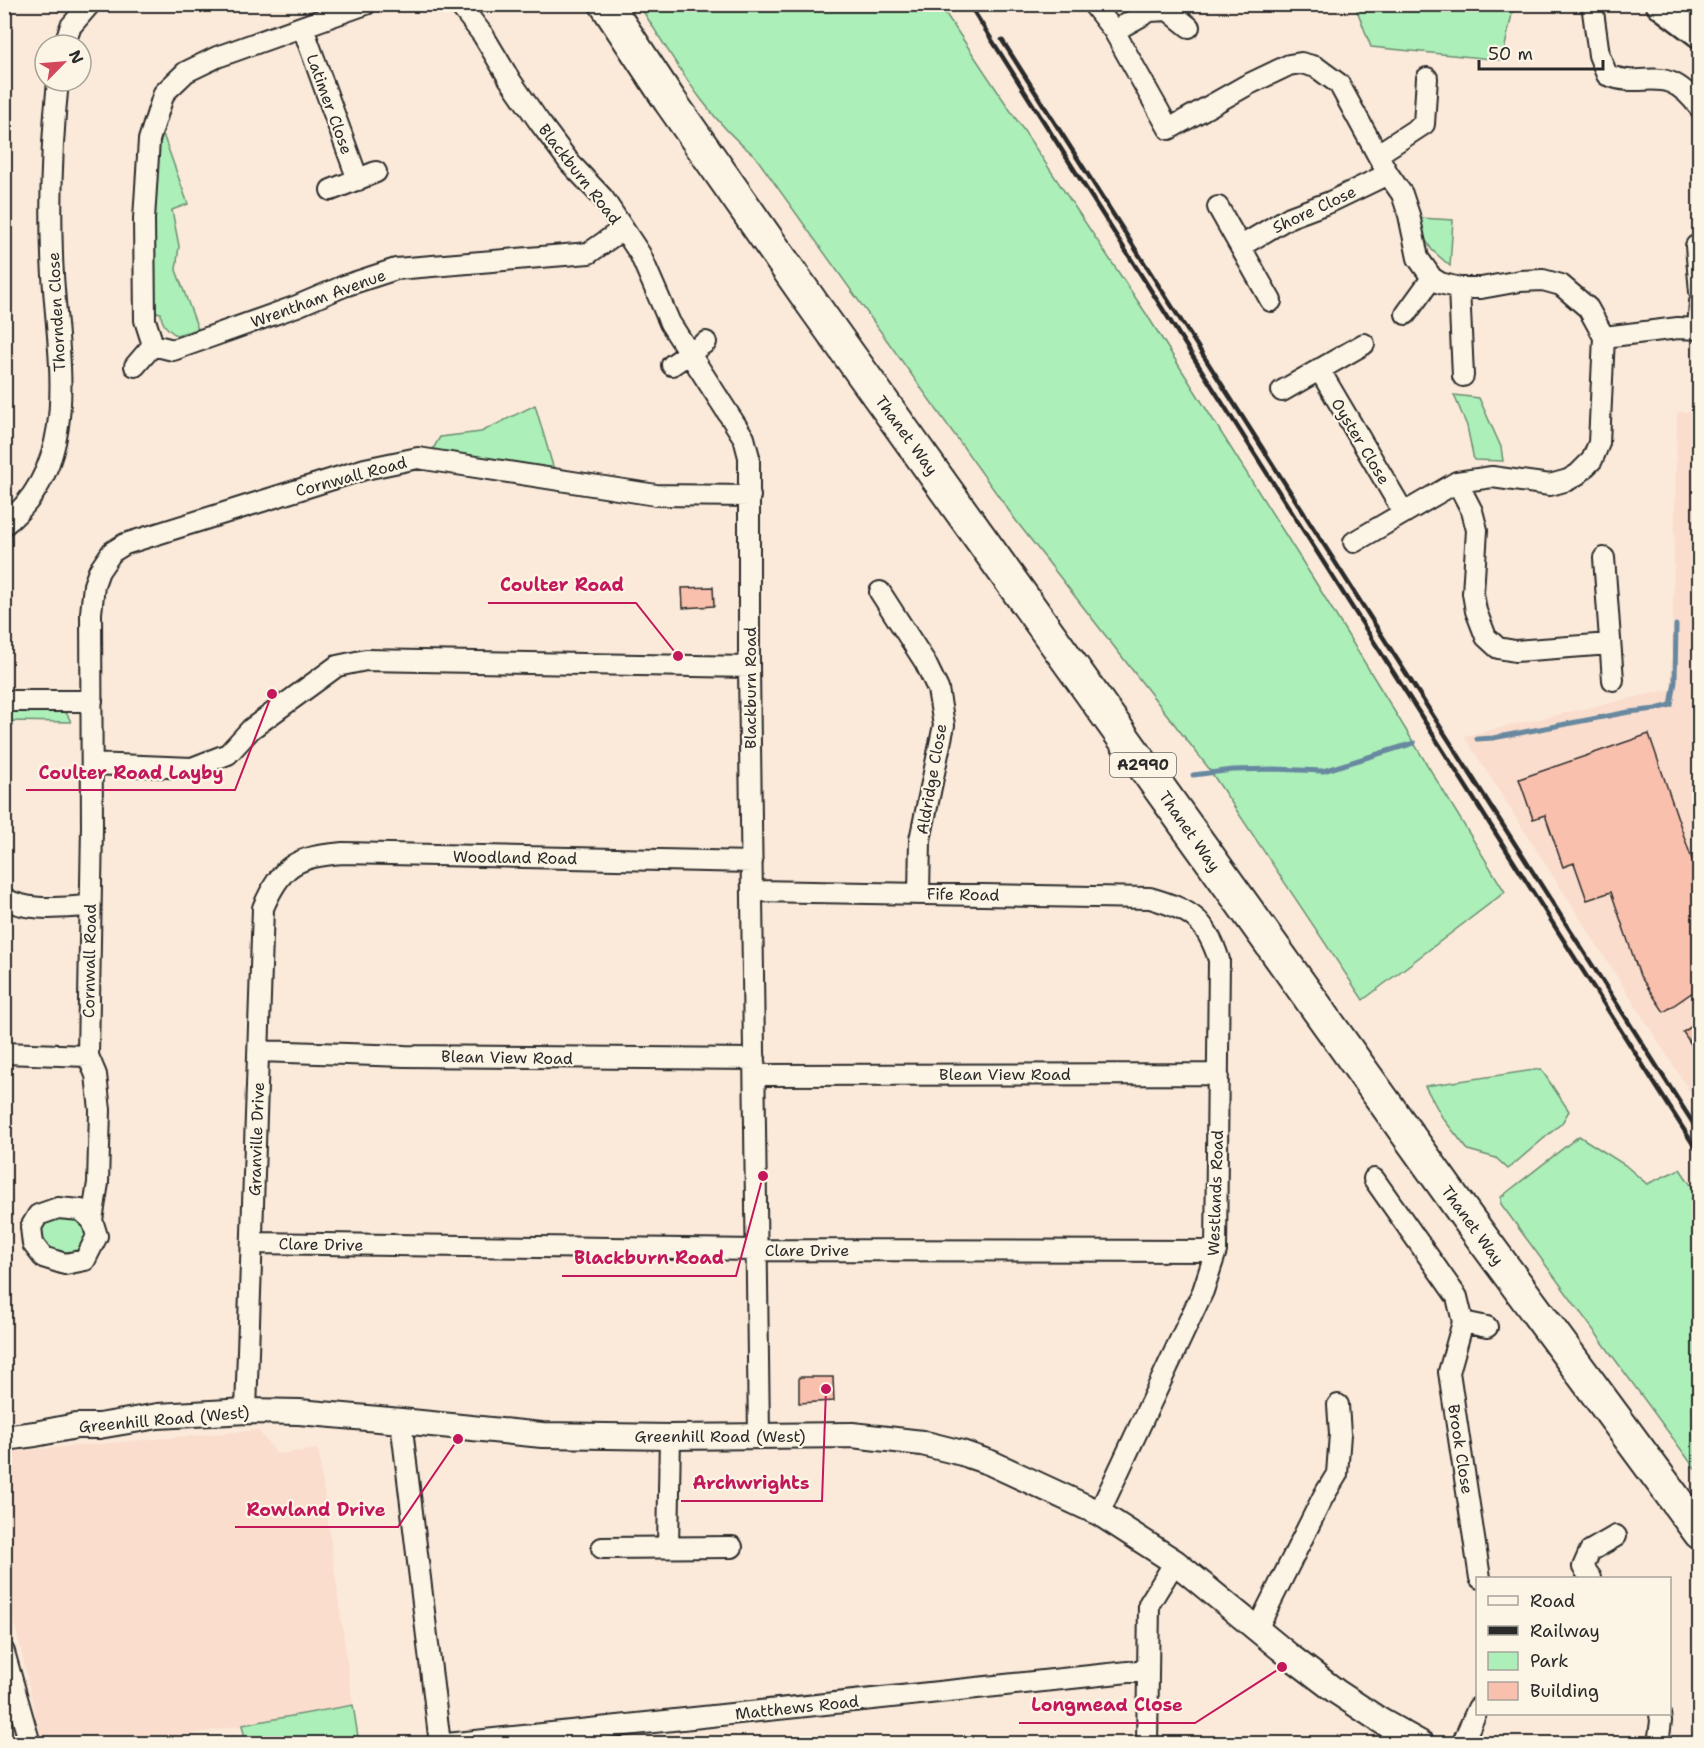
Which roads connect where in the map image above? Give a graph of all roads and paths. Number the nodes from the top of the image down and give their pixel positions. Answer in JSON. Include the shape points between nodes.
{"nodes":[{"id":1,"x":90,"y":4,"type":"edge"},
{"id":2,"x":366,"y":4,"type":"edge"},
{"id":3,"x":457,"y":4,"type":"edge"},
{"id":4,"x":606,"y":4,"type":"edge"},
{"id":5,"x":1093,"y":4,"type":"edge"},
{"id":6,"x":1592,"y":4,"type":"edge"},
{"id":7,"x":1660,"y":4,"type":"edge"},
{"id":8,"x":1190,"y":27,"type":"dead end"},
{"id":9,"x":303,"y":28,"type":"junction"},
{"id":10,"x":1114,"y":32,"type":"junction"},
{"id":11,"x":69,"y":33,"type":"edge"},
{"id":12,"x":1700,"y":34,"type":"edge"},
{"id":13,"x":1427,"y":78,"type":"dead end"},
{"id":14,"x":57,"y":93,"type":"edge"},
{"id":15,"x":1700,"y":108,"type":"edge"},
{"id":16,"x":1378,"y":154,"type":"junction"},
{"id":17,"x":376,"y":172,"type":"dead end"},
{"id":18,"x":1388,"y":174,"type":"junction"},
{"id":19,"x":358,"y":180,"type":"junction"},
{"id":20,"x":331,"y":190,"type":"dead end"},
{"id":21,"x":1218,"y":207,"type":"dead end"},
{"id":22,"x":623,"y":229,"type":"junction"},
{"id":23,"x":1241,"y":246,"type":"junction"},
{"id":24,"x":1696,"y":246,"type":"dead end"},
{"id":25,"x":1432,"y":278,"type":"junction"},
{"id":26,"x":1459,"y":288,"type":"junction"},
{"id":27,"x":1700,"y":292,"type":"edge"},
{"id":28,"x":1271,"y":301,"type":"dead end"},
{"id":29,"x":1700,"y":302,"type":"edge"},
{"id":30,"x":1406,"y":314,"type":"dead end"},
{"id":31,"x":1699,"y":329,"type":"edge"},
{"id":32,"x":1605,"y":337,"type":"junction"},
{"id":33,"x":706,"y":342,"type":"dead end"},
{"id":34,"x":1364,"y":344,"type":"dead end"},
{"id":35,"x":153,"y":345,"type":"junction"},
{"id":36,"x":689,"y":353,"type":"junction"},
{"id":37,"x":672,"y":365,"type":"dead end"},
{"id":38,"x":135,"y":366,"type":"dead end"},
{"id":39,"x":1319,"y":369,"type":"junction"},
{"id":40,"x":1463,"y":376,"type":"dead end"},
{"id":41,"x":1282,"y":391,"type":"dead end"},
{"id":42,"x":1456,"y":482,"type":"junction"},
{"id":43,"x":750,"y":496,"type":"junction"},
{"id":44,"x":1404,"y":513,"type":"junction"},
{"id":45,"x":4,"y":525,"type":"edge"},
{"id":46,"x":1354,"y":542,"type":"dead end"},
{"id":47,"x":1604,"y":558,"type":"dead end"},
{"id":48,"x":881,"y":604,"type":"dead end"},
{"id":49,"x":1610,"y":644,"type":"junction"},
{"id":50,"x":749,"y":667,"type":"junction"},
{"id":51,"x":1613,"y":680,"type":"dead end"},
{"id":52,"x":4,"y":700,"type":"edge"},
{"id":53,"x":92,"y":700,"type":"junction"},
{"id":54,"x":92,"y":764,"type":"junction"},
{"id":55,"x":752,"y":862,"type":"junction"},
{"id":56,"x":283,"y":873,"type":"joint"},
{"id":57,"x":753,"y":891,"type":"junction"},
{"id":58,"x":919,"y":894,"type":"junction"},
{"id":59,"x":4,"y":898,"type":"edge"},
{"id":60,"x":1172,"y":904,"type":"joint"},
{"id":61,"x":90,"y":906,"type":"junction"},
{"id":62,"x":259,"y":1051,"type":"junction"},
{"id":63,"x":4,"y":1053,"type":"edge"},
{"id":64,"x":88,"y":1056,"type":"junction"},
{"id":65,"x":755,"y":1067,"type":"junction"},
{"id":66,"x":1218,"y":1074,"type":"junction"},
{"id":67,"x":1376,"y":1178,"type":"dead end"},
{"id":68,"x":93,"y":1220,"type":"dead end"},
{"id":69,"x":253,"y":1243,"type":"junction"},
{"id":70,"x":757,"y":1250,"type":"junction"},
{"id":71,"x":1216,"y":1251,"type":"junction"},
{"id":72,"x":1463,"y":1322,"type":"junction"},
{"id":73,"x":1487,"y":1327,"type":"dead end"},
{"id":74,"x":1338,"y":1405,"type":"dead end"},
{"id":75,"x":246,"y":1411,"type":"junction"},
{"id":76,"x":401,"y":1420,"type":"junction"},
{"id":77,"x":759,"y":1435,"type":"junction"},
{"id":78,"x":670,"y":1437,"type":"junction"},
{"id":79,"x":4,"y":1438,"type":"edge"},
{"id":80,"x":1099,"y":1513,"type":"junction"},
{"id":81,"x":1700,"y":1533,"type":"edge"},
{"id":82,"x":1616,"y":1536,"type":"dead end"},
{"id":83,"x":668,"y":1548,"type":"junction"},
{"id":84,"x":732,"y":1548,"type":"dead end"},
{"id":85,"x":602,"y":1550,"type":"dead end"},
{"id":86,"x":1175,"y":1562,"type":"junction"},
{"id":87,"x":1480,"y":1577,"type":"edge"},
{"id":88,"x":1590,"y":1577,"type":"edge"},
{"id":89,"x":1257,"y":1629,"type":"junction"},
{"id":90,"x":4,"y":1652,"type":"edge"},
{"id":91,"x":1147,"y":1670,"type":"junction"},
{"id":92,"x":1476,"y":1712,"type":"edge"},
{"id":93,"x":1660,"y":1715,"type":"edge"},
{"id":94,"x":526,"y":1740,"type":"edge"},
{"id":95,"x":30,"y":1743,"type":"edge"},
{"id":96,"x":440,"y":1743,"type":"edge"},
{"id":97,"x":447,"y":1743,"type":"edge"},
{"id":98,"x":1147,"y":1743,"type":"edge"},
{"id":99,"x":1422,"y":1743,"type":"edge"},
{"id":100,"x":1462,"y":1743,"type":"edge"},
{"id":101,"x":1658,"y":1743,"type":"edge"}],
"edges":[{"from":1,"to":11,"type":"street"},
{"from":2,"to":9,"type":"street"},
{"from":3,"to":22,"type":"street","name":"Blackburn Road","via":[[483,35],[546,131],[603,198]]},
{"from":4,"to":81,"type":"main road","name":"Thanet Way","number":"A2990","via":[[820,315],[1459,1207]]},
{"from":5,"to":10,"type":"street"},
{"from":6,"to":15,"type":"street","via":[[1599,56],[1606,75],[1618,80],[1668,80],[1688,92]]},
{"from":7,"to":12,"type":"main road"},
{"from":8,"to":10,"type":"street","via":[[1168,10],[1150,11]]},
{"from":9,"to":19,"type":"street","name":"Latimer Close"},
{"from":9,"to":35,"type":"street","via":[[217,57],[186,72],[164,93],[149,140],[144,219],[145,320]]},
{"from":10,"to":16,"type":"street","via":[[1170,129],[1247,85],[1301,63],[1316,67],[1339,84]]},
{"from":13,"to":16,"type":"street","via":[[1424,124]]},
{"from":14,"to":45,"type":"street","name":"Thornden Close","via":[[52,255],[61,397],[59,422],[55,450],[46,473],[33,494]]},
{"from":16,"to":18,"type":"street"},
{"from":17,"to":19,"type":"street"},
{"from":18,"to":23,"type":"street","name":"Shore Close","via":[[1290,218]]},
{"from":18,"to":25,"type":"street","via":[[1402,194],[1418,258]]},
{"from":19,"to":20,"type":"street"},
{"from":21,"to":23,"type":"street"},
{"from":22,"to":35,"type":"street","name":"Wrentham Avenue","via":[[589,253],[396,269],[174,350]]},
{"from":22,"to":36,"type":"street","name":"Blackburn Road","via":[[640,254],[670,323]]},
{"from":23,"to":28,"type":"street"},
{"from":24,"to":27,"type":"street"},
{"from":25,"to":26,"type":"street"},
{"from":25,"to":30,"type":"street"},
{"from":26,"to":32,"type":"street","via":[[1543,280],[1561,285],[1588,308]]},
{"from":26,"to":40,"type":"street"},
{"from":29,"to":31,"type":"street"},
{"from":31,"to":32,"type":"street"},
{"from":32,"to":42,"type":"street","via":[[1599,443],[1584,469],[1568,480],[1550,485],[1492,477]]},
{"from":33,"to":36,"type":"street"},
{"from":34,"to":39,"type":"street"},
{"from":35,"to":38,"type":"street"},
{"from":36,"to":37,"type":"street"},
{"from":36,"to":43,"type":"street","name":"Blackburn Road","via":[[744,438],[749,457]]},
{"from":39,"to":41,"type":"street"},
{"from":39,"to":44,"type":"street","name":"Oyster Close"},
{"from":42,"to":44,"type":"street"},
{"from":42,"to":49,"type":"street","via":[[1472,511],[1477,530],[1473,593],[1486,637],[1498,648],[1515,651]]},
{"from":43,"to":50,"type":"street","name":"Blackburn Road"},
{"from":43,"to":53,"type":"street","name":"Cornwall Road","via":[[656,495],[418,458],[365,469],[165,530],[112,552],[99,571],[91,613]]},
{"from":44,"to":46,"type":"street"},
{"from":47,"to":49,"type":"street"},
{"from":48,"to":58,"type":"street","name":"Aldridge Close","via":[[929,671],[938,689],[944,725],[920,840]]},
{"from":49,"to":51,"type":"street"},
{"from":50,"to":54,"type":"street","via":[[366,660],[337,666],[251,729],[228,754],[207,764],[192,768]]},
{"from":50,"to":55,"type":"street","name":"Blackburn Road"},
{"from":52,"to":53,"type":"street"},
{"from":53,"to":54,"type":"street","name":"Cornwall Road"},
{"from":54,"to":61,"type":"street","name":"Cornwall Road"},
{"from":55,"to":56,"type":"street","name":"Woodland Road","via":[[343,853],[313,856]]},
{"from":55,"to":57,"type":"street","name":"Blackburn Road"},
{"from":56,"to":62,"type":"street","name":"Granville Drive","via":[[263,908]]},
{"from":57,"to":58,"type":"street","name":"Fife Road"},
{"from":57,"to":65,"type":"street","name":"Blackburn Road"},
{"from":58,"to":60,"type":"street","name":"Fife Road","via":[[1150,898]]},
{"from":59,"to":61,"type":"street","via":[[33,907]]},
{"from":60,"to":66,"type":"street","name":"Westlands Road","via":[[1196,917],[1213,940],[1219,960]]},
{"from":61,"to":64,"type":"street","name":"Cornwall Road"},
{"from":62,"to":65,"type":"street","name":"Blean View Road"},
{"from":62,"to":69,"type":"street","name":"Granville Drive"},
{"from":63,"to":64,"type":"street"},
{"from":64,"to":68,"type":"street","name":"Cornwall Road","via":[[96,1075],[100,1110]]},
{"from":65,"to":66,"type":"street","name":"Blean View Road"},
{"from":65,"to":70,"type":"street","name":"Blackburn Road"},
{"from":66,"to":71,"type":"street","name":"Westlands Road"},
{"from":67,"to":72,"type":"street","via":[[1457,1298]]},
{"from":69,"to":70,"type":"street","name":"Clare Drive"},
{"from":69,"to":75,"type":"street","name":"Granville Drive"},
{"from":70,"to":71,"type":"street","name":"Clare Drive"},
{"from":70,"to":77,"type":"street","name":"Blackburn Road"},
{"from":71,"to":80,"type":"street","name":"Westlands Road","via":[[1203,1292]]},
{"from":72,"to":73,"type":"street"},
{"from":72,"to":87,"type":"street","name":"Brook Close","via":[[1449,1372]]},
{"from":74,"to":89,"type":"street","via":[[1344,1434],[1337,1474]]},
{"from":75,"to":76,"type":"street","name":"Greenhill Road (West)"},
{"from":75,"to":79,"type":"street","name":"Greenhill Road (West)","via":[[158,1416]]},
{"from":76,"to":78,"type":"street","name":"Greenhill Road (West)","via":[[542,1435]]},
{"from":76,"to":96,"type":"street"},
{"from":77,"to":78,"type":"street","name":"Greenhill Road (West)"},
{"from":77,"to":80,"type":"street","name":"Greenhill Road (West)","via":[[852,1435],[922,1443],[991,1463]]},
{"from":78,"to":83,"type":"street"},
{"from":80,"to":86,"type":"street","name":"Greenhill Road (West)"},
{"from":82,"to":88,"type":"street","via":[[1590,1551],[1583,1567]]},
{"from":83,"to":84,"type":"street"},
{"from":83,"to":85,"type":"street"},
{"from":86,"to":89,"type":"street","name":"Greenhill Road (West)"},
{"from":86,"to":91,"type":"street","via":[[1149,1604]]},
{"from":89,"to":99,"type":"street","name":"Greenhill Road (West)","via":[[1336,1692]]},
{"from":90,"to":95,"type":"street"},
{"from":91,"to":94,"type":"street","name":"Matthews Road"},
{"from":91,"to":98,"type":"street"},
{"from":92,"to":100,"type":"street"},
{"from":93,"to":101,"type":"street"},
{"from":94,"to":97,"type":"street","name":"Matthews Road"}]}
